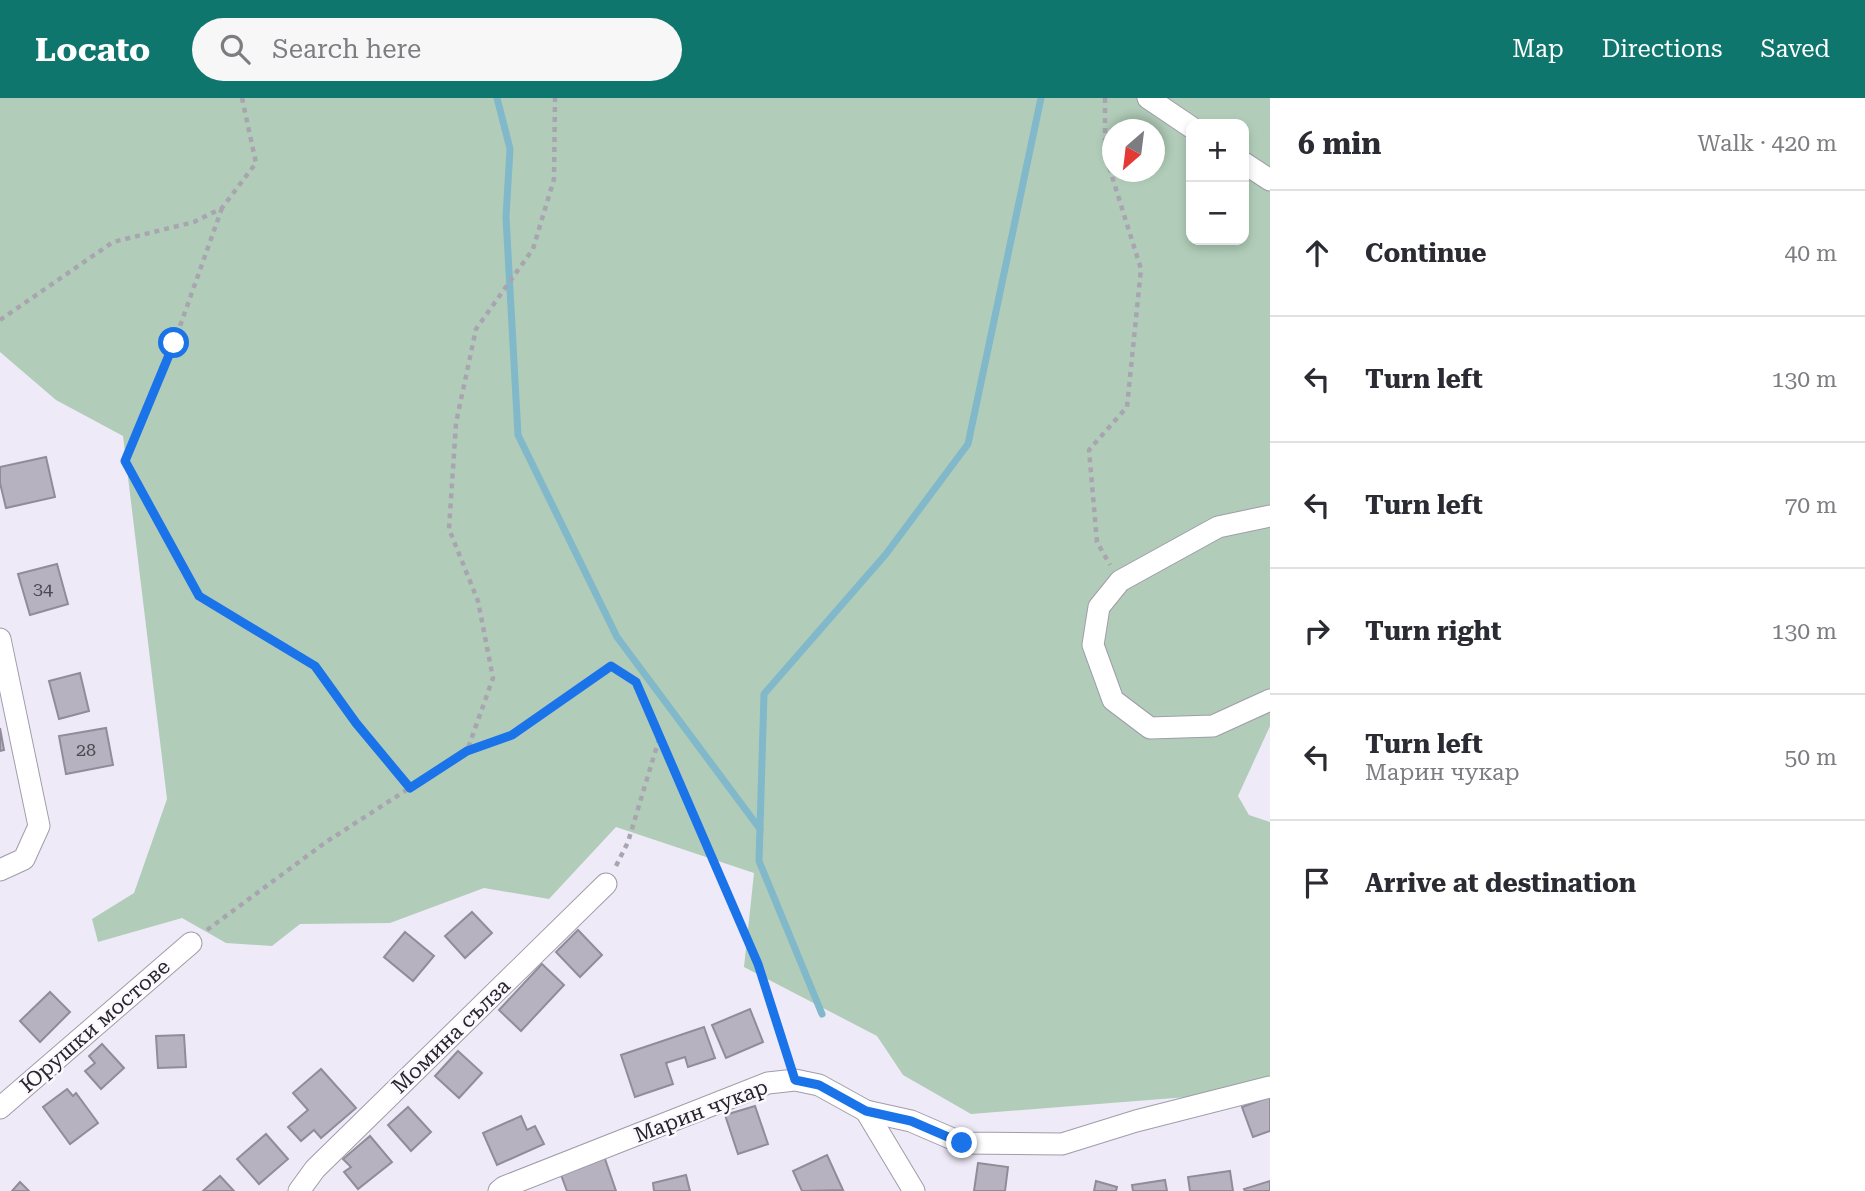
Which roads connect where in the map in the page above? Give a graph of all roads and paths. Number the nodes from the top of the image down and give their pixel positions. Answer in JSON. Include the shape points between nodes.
{"nodes":[{"id":1,"x":242,"y":98,"type":"edge"},
{"id":2,"x":555,"y":98,"type":"edge"},
{"id":3,"x":1105,"y":98,"type":"edge"},
{"id":4,"x":1148,"y":98,"type":"edge"},
{"id":5,"x":1186,"y":124,"type":"edge"},
{"id":6,"x":1249,"y":166,"type":"edge"},
{"id":7,"x":1270,"y":180,"type":"edge"},
{"id":8,"x":222,"y":208,"type":"junction"},
{"id":9,"x":0,"y":320,"type":"edge"},
{"id":10,"x":1270,"y":516,"type":"edge"},
{"id":11,"x":1119,"y":581,"type":"junction"},
{"id":12,"x":0,"y":639,"type":"edge"},
{"id":13,"x":1270,"y":700,"type":"edge"},
{"id":14,"x":659,"y":738,"type":"junction"},
{"id":15,"x":467,"y":751,"type":"junction"},
{"id":16,"x":410,"y":788,"type":"junction"},
{"id":17,"x":0,"y":870,"type":"edge"},
{"id":18,"x":606,"y":884,"type":"joint"},
{"id":19,"x":191,"y":943,"type":"joint"},
{"id":20,"x":795,"y":1080,"type":"junction"},
{"id":21,"x":1270,"y":1087,"type":"edge"},
{"id":22,"x":0,"y":1108,"type":"edge"},
{"id":23,"x":866,"y":1111,"type":"junction"},
{"id":24,"x":299,"y":1191,"type":"edge"},
{"id":25,"x":499,"y":1191,"type":"edge"},
{"id":26,"x":914,"y":1191,"type":"edge"}],
"edges":[{"from":1,"to":8,"type":"path","via":[[256,163]]},
{"from":2,"to":15,"type":"path","via":[[554,179],[533,248],[476,329],[456,423],[449,529],[478,601],[493,678]]},
{"from":3,"to":11,"type":"path","via":[[1105,154],[1141,269],[1127,407],[1089,450],[1097,542]]},
{"from":4,"to":5,"type":"street"},
{"from":6,"to":7,"type":"street"},
{"from":8,"to":9,"type":"path","via":[[194,222],[113,242]]},
{"from":8,"to":16,"type":"path","via":[[174,343],[125,461],[199,596],[315,666]]},
{"from":10,"to":11,"type":"street","via":[[1218,527]]},
{"from":11,"to":13,"type":"street","via":[[1099,607],[1093,645],[1114,700],[1150,728],[1213,726]]},
{"from":12,"to":17,"type":"street","via":[[39,827],[24,859]]},
{"from":14,"to":15,"type":"path","via":[[636,682],[611,666],[512,735]]},
{"from":14,"to":18,"type":"path","via":[[628,842]]},
{"from":14,"to":20,"type":"path","via":[[758,964]]},
{"from":15,"to":16,"type":"path"},
{"from":16,"to":19,"type":"path","via":[[326,842]]},
{"from":18,"to":24,"type":"street","name":"Момина сълза","via":[[315,1169]]},
{"from":19,"to":22,"type":"street","name":"Юрушки мостове"},
{"from":20,"to":23,"type":"street","name":"Марин чукар","via":[[819,1085]]},
{"from":20,"to":25,"type":"street","name":"Марин чукар","via":[[768,1083]]},
{"from":21,"to":23,"type":"street","name":"Марин чукар","via":[[1062,1144],[962,1143],[911,1121]]},
{"from":23,"to":26,"type":"street"}]}
